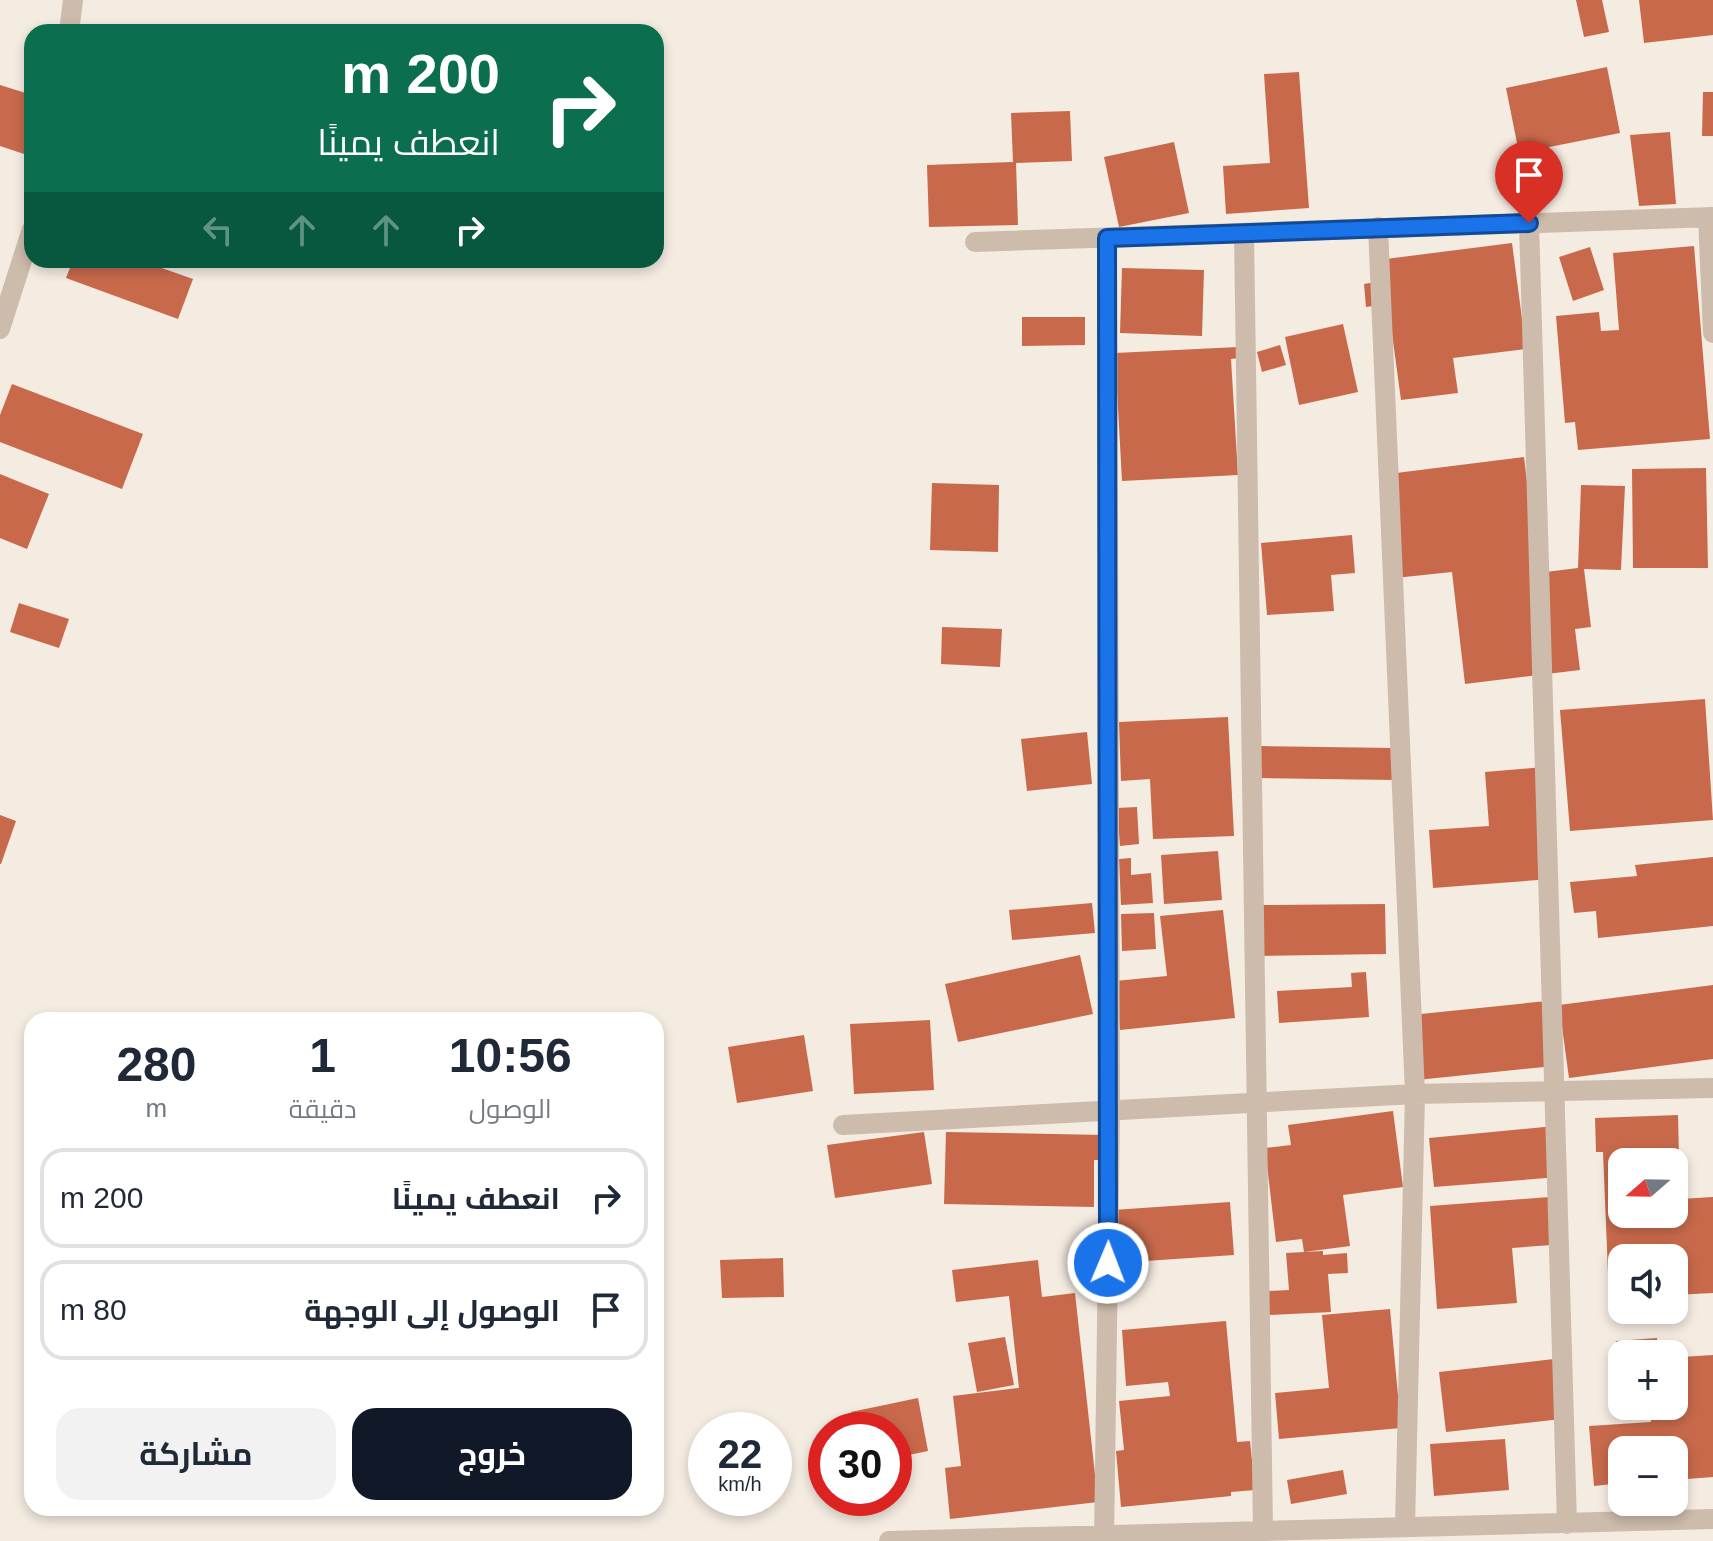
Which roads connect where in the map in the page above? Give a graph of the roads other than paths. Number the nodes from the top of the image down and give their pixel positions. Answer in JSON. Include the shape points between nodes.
{"nodes":[{"id":1,"x":73,"y":0,"type":"edge"},
{"id":2,"x":70,"y":24,"type":"edge"},
{"id":3,"x":1711,"y":217,"type":"edge"},
{"id":4,"x":1529,"y":223,"type":"junction"},
{"id":5,"x":1378,"y":227,"type":"junction"},
{"id":6,"x":1244,"y":233,"type":"junction"},
{"id":7,"x":1107,"y":238,"type":"junction"},
{"id":8,"x":975,"y":242,"type":"dead end"},
{"id":9,"x":24,"y":254,"type":"edge"},
{"id":10,"x":0,"y":329,"type":"edge"},
{"id":11,"x":1713,"y":333,"type":"edge"},
{"id":12,"x":1713,"y":1088,"type":"edge"},
{"id":13,"x":1555,"y":1093,"type":"junction"},
{"id":14,"x":1415,"y":1094,"type":"junction"},
{"id":15,"x":1259,"y":1103,"type":"junction"},
{"id":16,"x":1110,"y":1112,"type":"junction"},
{"id":17,"x":843,"y":1125,"type":"dead end"},
{"id":18,"x":1713,"y":1519,"type":"edge"},
{"id":19,"x":1567,"y":1524,"type":"junction"},
{"id":20,"x":1405,"y":1528,"type":"junction"},
{"id":21,"x":1263,"y":1531,"type":"junction"},
{"id":22,"x":1623,"y":1532,"type":"edge"},
{"id":23,"x":1466,"y":1534,"type":"edge"},
{"id":24,"x":1304,"y":1536,"type":"edge"},
{"id":25,"x":1104,"y":1538,"type":"edge"},
{"id":26,"x":889,"y":1541,"type":"edge"}],
"edges":[{"from":1,"to":2,"type":"street"},
{"from":3,"to":4,"type":"street"},
{"from":3,"to":11,"type":"street"},
{"from":4,"to":5,"type":"street"},
{"from":4,"to":13,"type":"street"},
{"from":5,"to":6,"type":"street"},
{"from":5,"to":14,"type":"street"},
{"from":6,"to":7,"type":"street"},
{"from":6,"to":15,"type":"street"},
{"from":7,"to":8,"type":"street"},
{"from":7,"to":16,"type":"street"},
{"from":9,"to":10,"type":"street"},
{"from":12,"to":13,"type":"street"},
{"from":13,"to":14,"type":"street"},
{"from":13,"to":19,"type":"street"},
{"from":14,"to":15,"type":"street"},
{"from":14,"to":20,"type":"street"},
{"from":15,"to":16,"type":"street"},
{"from":15,"to":21,"type":"street"},
{"from":16,"to":17,"type":"street"},
{"from":16,"to":25,"type":"street"},
{"from":18,"to":22,"type":"street"},
{"from":19,"to":22,"type":"street"},
{"from":19,"to":23,"type":"street"},
{"from":20,"to":23,"type":"street"},
{"from":20,"to":24,"type":"street"},
{"from":21,"to":24,"type":"street"},
{"from":21,"to":25,"type":"street"},
{"from":25,"to":26,"type":"street"}]}
